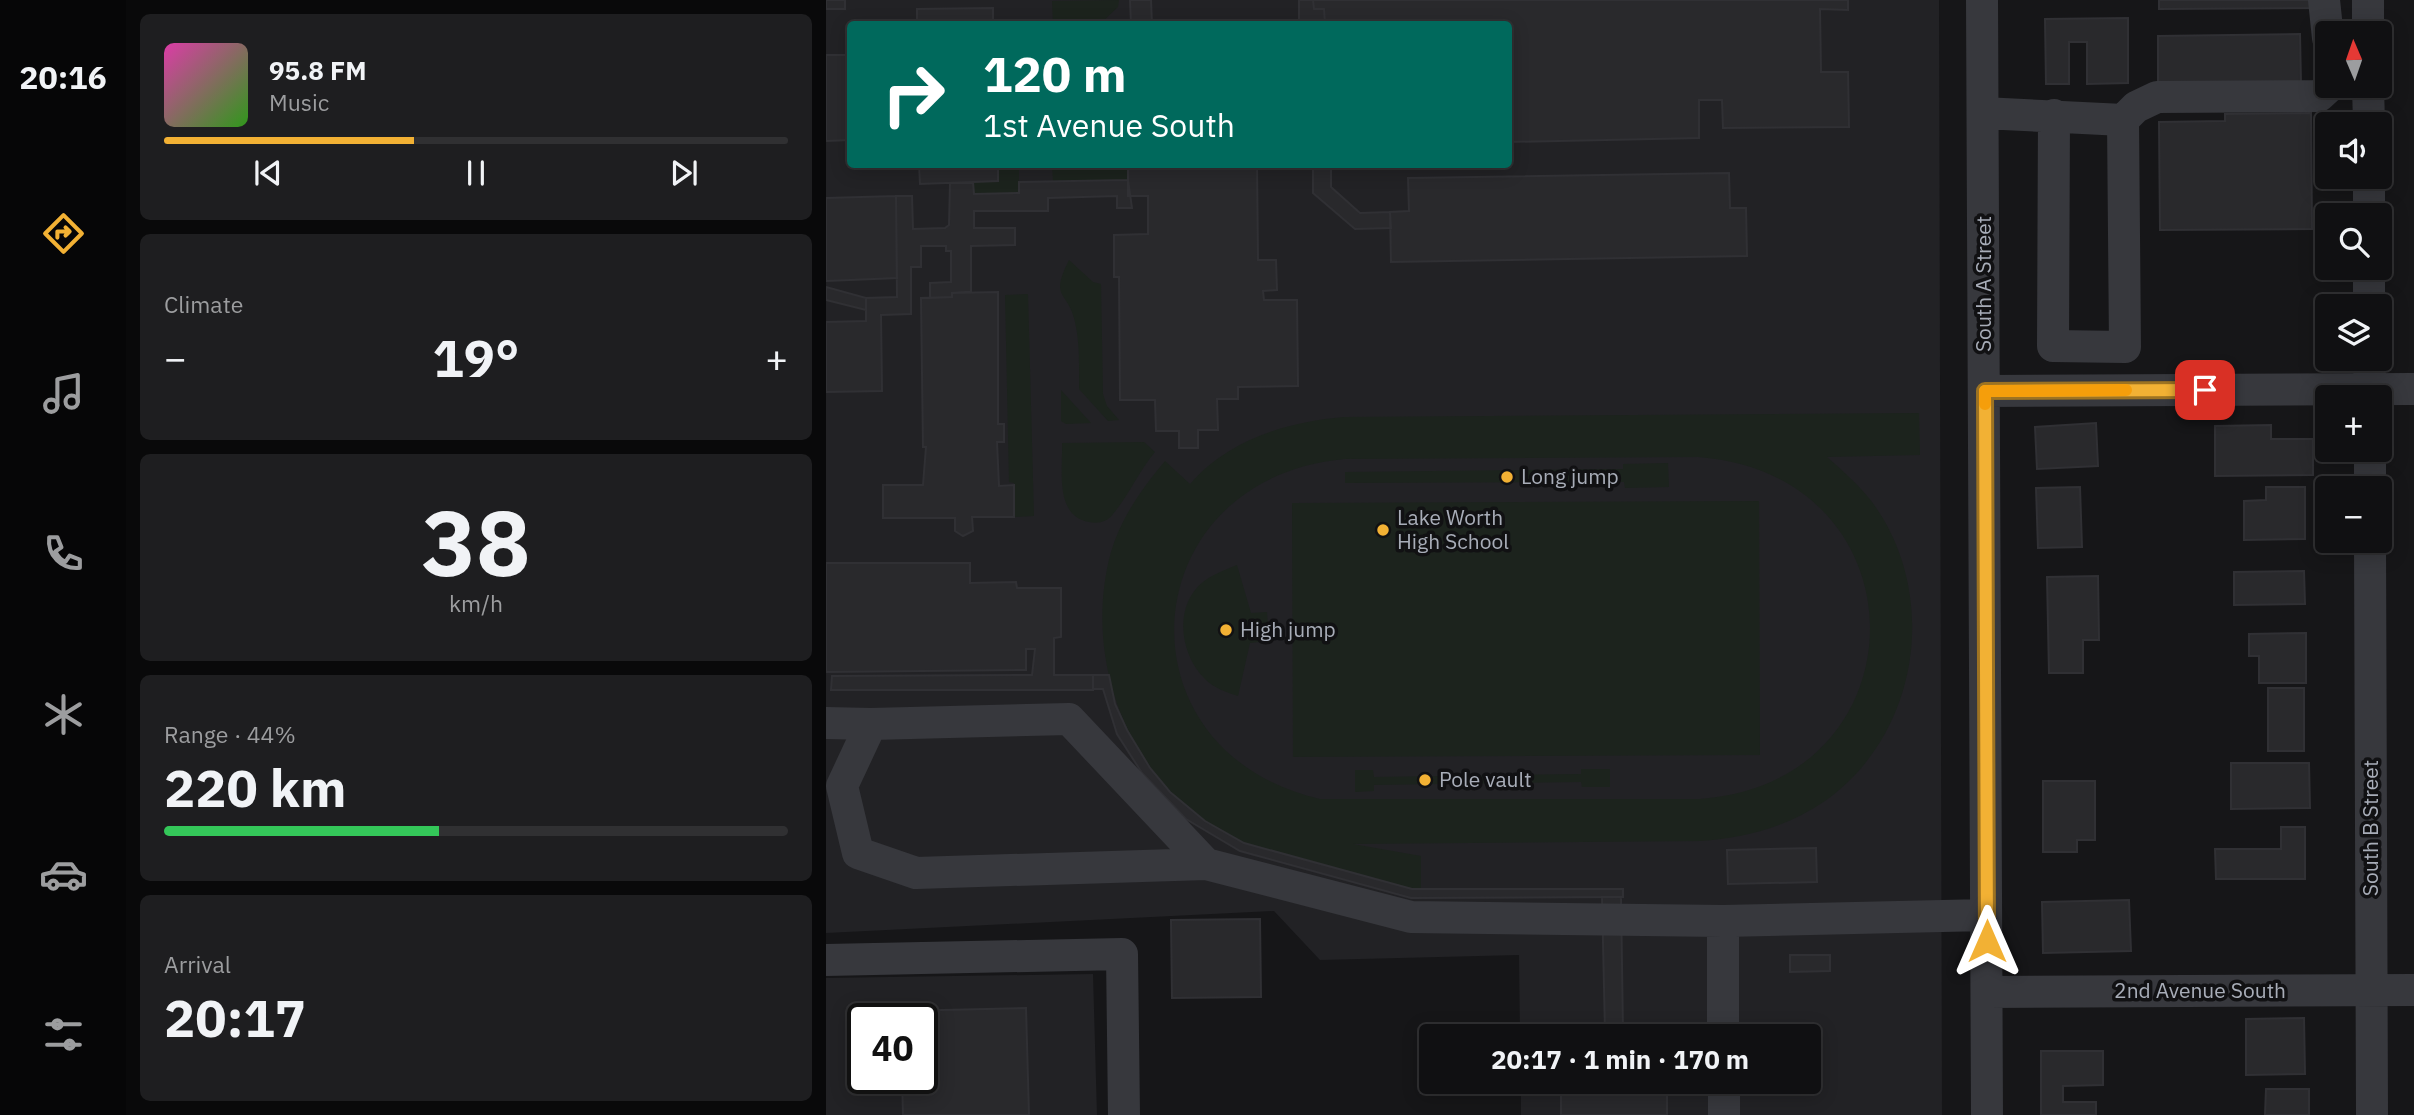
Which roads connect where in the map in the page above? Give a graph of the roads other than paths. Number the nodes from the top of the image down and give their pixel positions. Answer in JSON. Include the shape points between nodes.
{"nodes":[{"id":1,"x":1982,"y":0,"type":"edge"},
{"id":2,"x":2324,"y":0,"type":"edge"},
{"id":3,"x":2368,"y":0,"type":"edge"},
{"id":4,"x":2326,"y":21,"type":"edge"},
{"id":5,"x":2368,"y":21,"type":"edge"},
{"id":6,"x":2315,"y":96,"type":"edge"},
{"id":7,"x":1983,"y":113,"type":"junction"},
{"id":8,"x":2054,"y":115,"type":"junction"},
{"id":9,"x":2123,"y":120,"type":"junction"},
{"id":10,"x":2370,"y":382,"type":"edge"},
{"id":11,"x":2414,"y":389,"type":"edge"},
{"id":12,"x":1985,"y":391,"type":"junction"},
{"id":13,"x":2370,"y":553,"type":"edge"},
{"id":14,"x":826,"y":723,"type":"edge"},
{"id":15,"x":871,"y":724,"type":"junction"},
{"id":16,"x":1206,"y":864,"type":"junction"},
{"id":17,"x":1986,"y":915,"type":"junction"},
{"id":18,"x":1723,"y":921,"type":"junction"},
{"id":19,"x":826,"y":960,"type":"edge"},
{"id":20,"x":2372,"y":990,"type":"junction"},
{"id":21,"x":2414,"y":990,"type":"edge"},
{"id":22,"x":1987,"y":992,"type":"junction"},
{"id":23,"x":1723,"y":1024,"type":"edge"},
{"id":24,"x":1724,"y":1094,"type":"edge"},
{"id":25,"x":1124,"y":1115,"type":"edge"},
{"id":26,"x":1724,"y":1115,"type":"edge"},
{"id":27,"x":1987,"y":1115,"type":"edge"},
{"id":28,"x":2372,"y":1115,"type":"edge"}],
"edges":[{"from":1,"to":7,"type":"street","name":"South A Street"},
{"from":2,"to":4,"type":"street"},
{"from":3,"to":5,"type":"street"},
{"from":6,"to":9,"type":"street","via":[[2157,97]]},
{"from":7,"to":8,"type":"street"},
{"from":7,"to":12,"type":"street","name":"South A Street"},
{"from":8,"to":9,"type":"street"},
{"from":8,"to":9,"type":"street","via":[[2053,346],[2125,347]]},
{"from":10,"to":11,"type":"street"},
{"from":10,"to":12,"type":"street"},
{"from":12,"to":17,"type":"street","name":"South A Street"},
{"from":13,"to":20,"type":"street","name":"South B Street"},
{"from":14,"to":15,"type":"street"},
{"from":15,"to":16,"type":"street","via":[[1069,719]]},
{"from":15,"to":16,"type":"street","via":[[842,786],[858,853],[916,873]]},
{"from":16,"to":18,"type":"street","via":[[1411,917]]},
{"from":17,"to":18,"type":"street"},
{"from":17,"to":22,"type":"street","name":"South A Street"},
{"from":18,"to":23,"type":"street"},
{"from":19,"to":25,"type":"street","via":[[1122,954]]},
{"from":20,"to":21,"type":"street","name":"2nd Avenue South"},
{"from":20,"to":22,"type":"street","name":"2nd Avenue South"},
{"from":20,"to":28,"type":"street","name":"South B Street"},
{"from":22,"to":27,"type":"street","name":"South A Street"},
{"from":24,"to":26,"type":"street"}]}
